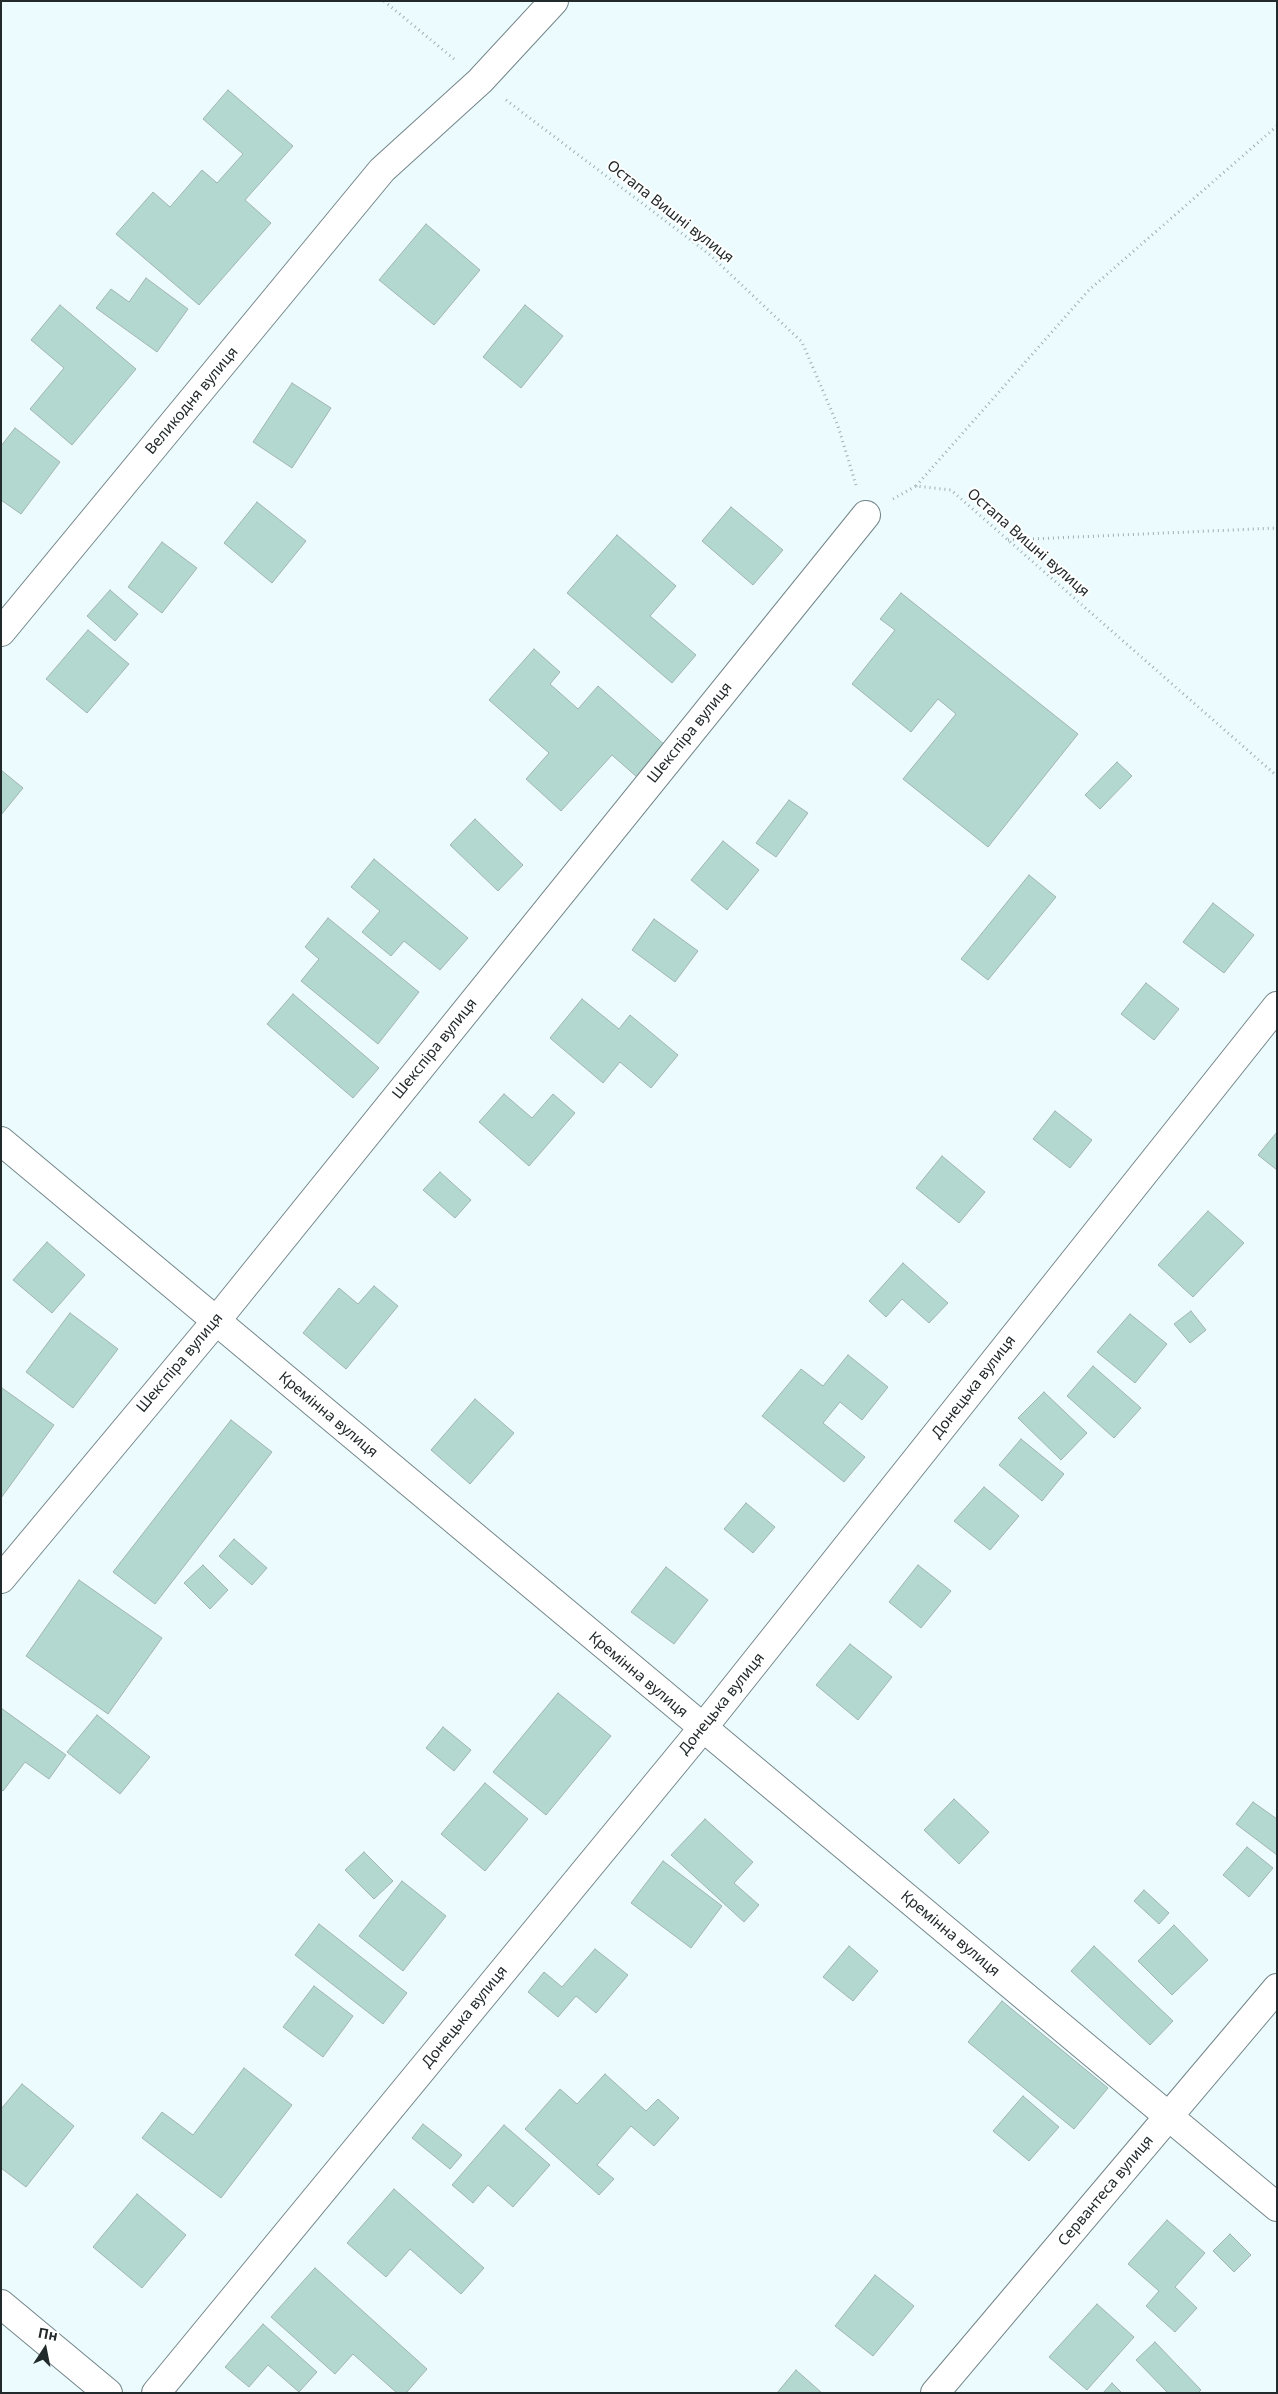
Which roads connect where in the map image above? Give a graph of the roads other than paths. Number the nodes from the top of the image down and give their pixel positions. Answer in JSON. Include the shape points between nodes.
{"nodes":[{"id":1,"x":554,"y":1,"type":"edge"},
{"id":2,"x":866,"y":515,"type":"road end"},
{"id":3,"x":1,"y":632,"type":"edge"},
{"id":4,"x":1277,"y":1006,"type":"edge"},
{"id":5,"x":1,"y":1141,"type":"edge"},
{"id":6,"x":216,"y":1321,"type":"junction"},
{"id":7,"x":1,"y":1579,"type":"edge"},
{"id":8,"x":702,"y":1729,"type":"junction"},
{"id":9,"x":1277,"y":1988,"type":"edge"},
{"id":10,"x":1170,"y":2116,"type":"junction"},
{"id":11,"x":1277,"y":2207,"type":"edge"},
{"id":12,"x":1,"y":2304,"type":"edge"},
{"id":13,"x":108,"y":2393,"type":"edge"},
{"id":14,"x":156,"y":2393,"type":"edge"},
{"id":15,"x":935,"y":2393,"type":"edge"}],
"edges":[{"from":1,"to":3,"type":"street","name":"Великодня вулиця","via":[[480,81],[382,170]]},
{"from":2,"to":6,"type":"street","name":"Шекспіра вулиця"},
{"from":4,"to":8,"type":"street","name":"Донецька вулиця"},
{"from":5,"to":6,"type":"street","name":"Кремінна вулиця"},
{"from":6,"to":7,"type":"street","name":"Шекспіра вулиця"},
{"from":6,"to":8,"type":"street","name":"Кремінна вулиця"},
{"from":8,"to":10,"type":"street","name":"Кремінна вулиця"},
{"from":8,"to":14,"type":"street","name":"Донецька вулиця"},
{"from":9,"to":10,"type":"street","name":"Сервантеса вулиця"},
{"from":10,"to":11,"type":"street","name":"Кремінна вулиця"},
{"from":10,"to":15,"type":"street","name":"Сервантеса вулиця"},
{"from":12,"to":13,"type":"street"}]}
